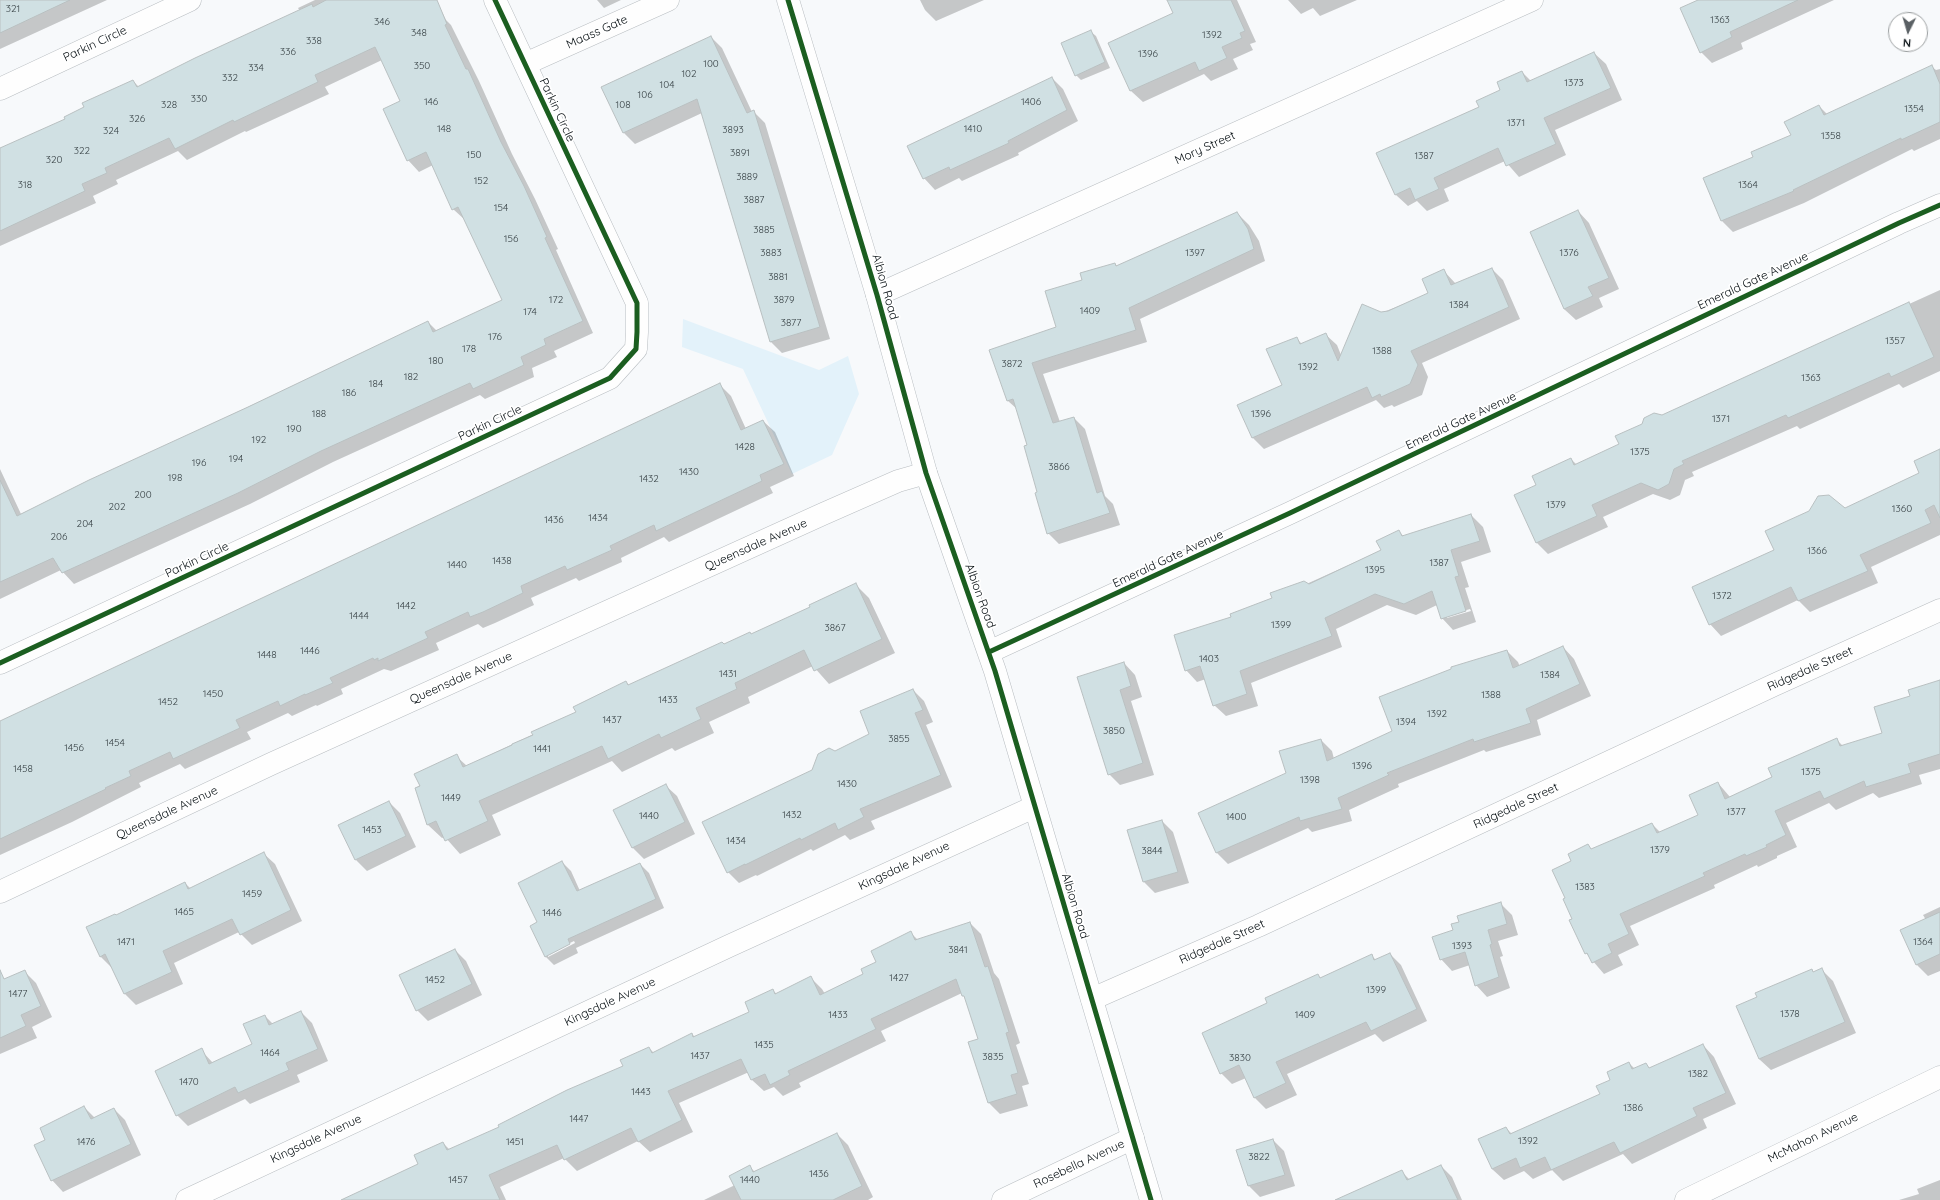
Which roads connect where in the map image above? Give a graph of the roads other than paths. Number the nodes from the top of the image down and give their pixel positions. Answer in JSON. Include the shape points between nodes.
{"nodes":[{"id":1,"x":190,"y":0,"type":"edge"},
{"id":2,"x":495,"y":0,"type":"edge"},
{"id":3,"x":668,"y":0,"type":"edge"},
{"id":4,"x":788,"y":0,"type":"edge"},
{"id":5,"x":1532,"y":0,"type":"edge"},
{"id":6,"x":525,"y":64,"type":"junction"},
{"id":7,"x":0,"y":89,"type":"edge"},
{"id":8,"x":1940,"y":205,"type":"edge"},
{"id":9,"x":877,"y":295,"type":"junction"},
{"id":10,"x":926,"y":473,"type":"junction"},
{"id":11,"x":1940,"y":610,"type":"edge"},
{"id":12,"x":989,"y":652,"type":"junction"},
{"id":13,"x":0,"y":663,"type":"edge"},
{"id":14,"x":1034,"y":807,"type":"junction"},
{"id":15,"x":0,"y":892,"type":"edge"},
{"id":16,"x":1092,"y":999,"type":"junction"},
{"id":17,"x":1940,"y":1077,"type":"edge"},
{"id":18,"x":1133,"y":1138,"type":"junction"},
{"id":19,"x":186,"y":1200,"type":"edge"},
{"id":20,"x":1002,"y":1200,"type":"edge"},
{"id":21,"x":1151,"y":1200,"type":"edge"},
{"id":22,"x":1686,"y":1200,"type":"edge"}],
"edges":[{"from":1,"to":7,"type":"street","name":"Parkin Circle"},
{"from":2,"to":6,"type":"street","name":"Parkin Circle"},
{"from":3,"to":6,"type":"street","name":"Maass Gate"},
{"from":4,"to":9,"type":"street","name":"Albion Road"},
{"from":5,"to":9,"type":"street","name":"Mory Street"},
{"from":6,"to":13,"type":"street","name":"Parkin Circle","via":[[636,303],[636,348],[610,378]]},
{"from":8,"to":12,"type":"street","name":"Emerald Gate Avenue"},
{"from":9,"to":10,"type":"street","name":"Albion Road"},
{"from":10,"to":12,"type":"street","name":"Albion Road"},
{"from":10,"to":15,"type":"street","name":"Queensdale Avenue","via":[[898,481],[271,764]]},
{"from":11,"to":16,"type":"street","name":"Ridgedale Street","via":[[1258,926]]},
{"from":12,"to":14,"type":"street","name":"Albion Road"},
{"from":14,"to":16,"type":"street","name":"Albion Road"},
{"from":14,"to":19,"type":"street","name":"Kingsdale Avenue","via":[[729,946]]},
{"from":16,"to":18,"type":"street","name":"Albion Road"},
{"from":17,"to":22,"type":"street","name":"McMahon Avenue"},
{"from":18,"to":20,"type":"street","name":"Rosebella Avenue"},
{"from":18,"to":21,"type":"street","name":"Albion Road"}]}
